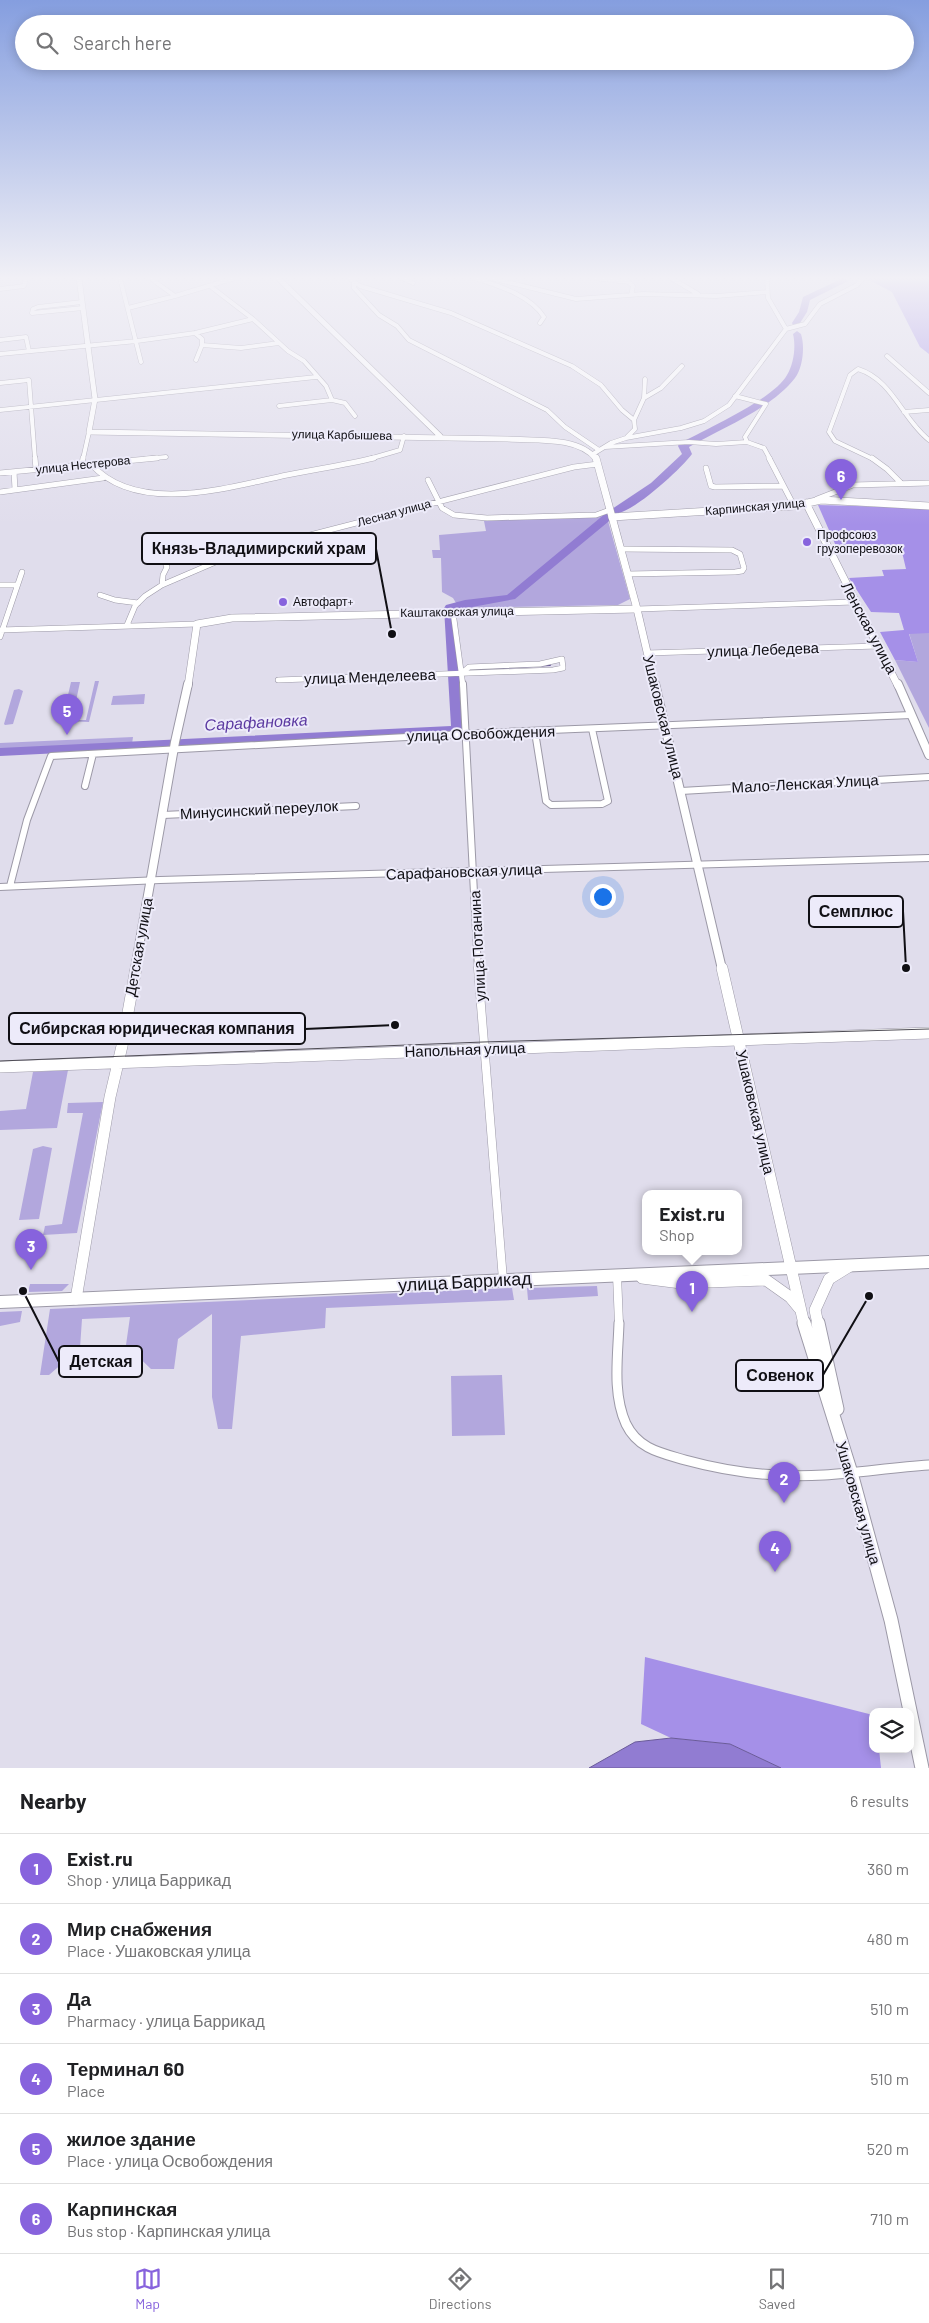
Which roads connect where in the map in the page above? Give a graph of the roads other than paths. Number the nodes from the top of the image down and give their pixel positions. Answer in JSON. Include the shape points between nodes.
{"nodes":[{"id":1,"x":90,"y":361,"type":"edge"},
{"id":2,"x":303,"y":361,"type":"edge"},
{"id":3,"x":363,"y":361,"type":"edge"},
{"id":4,"x":450,"y":361,"type":"edge"},
{"id":5,"x":559,"y":361,"type":"edge"},
{"id":6,"x":762,"y":361,"type":"edge"},
{"id":7,"x":893,"y":361,"type":"edge"},
{"id":8,"x":682,"y":366,"type":"dead end"},
{"id":9,"x":316,"y":377,"type":"junction"},
{"id":10,"x":645,"y":379,"type":"dead end"},
{"id":11,"x":0,"y":383,"type":"edge"},
{"id":12,"x":929,"y":393,"type":"edge"},
{"id":13,"x":735,"y":396,"type":"junction"},
{"id":14,"x":644,"y":398,"type":"junction"},
{"id":15,"x":95,"y":399,"type":"junction"},
{"id":16,"x":332,"y":400,"type":"junction"},
{"id":17,"x":31,"y":406,"type":"junction"},
{"id":18,"x":279,"y":406,"type":"dead end"},
{"id":19,"x":0,"y":410,"type":"edge"},
{"id":20,"x":929,"y":410,"type":"edge"},
{"id":21,"x":904,"y":412,"type":"junction"},
{"id":22,"x":355,"y":416,"type":"dead end"},
{"id":23,"x":634,"y":420,"type":"junction"},
{"id":24,"x":89,"y":432,"type":"junction"},
{"id":25,"x":404,"y":436,"type":"junction"},
{"id":26,"x":440,"y":436,"type":"junction"},
{"id":27,"x":626,"y":438,"type":"junction"},
{"id":28,"x":929,"y":440,"type":"edge"},
{"id":29,"x":747,"y":442,"type":"junction"},
{"id":30,"x":584,"y":449,"type":"junction"},
{"id":31,"x":601,"y":449,"type":"junction"},
{"id":32,"x":593,"y":454,"type":"junction"},
{"id":33,"x":166,"y":457,"type":"dead end"},
{"id":34,"x":82,"y":464,"type":"junction"},
{"id":35,"x":90,"y":464,"type":"junction"},
{"id":36,"x":598,"y":464,"type":"junction"},
{"id":37,"x":706,"y":468,"type":"dead end"},
{"id":38,"x":36,"y":470,"type":"junction"},
{"id":39,"x":14,"y":472,"type":"junction"},
{"id":40,"x":0,"y":473,"type":"edge"},
{"id":41,"x":103,"y":478,"type":"junction"},
{"id":42,"x":428,"y":480,"type":"dead end"},
{"id":43,"x":901,"y":483,"type":"junction"},
{"id":44,"x":929,"y":483,"type":"edge"},
{"id":45,"x":783,"y":486,"type":"junction"},
{"id":46,"x":15,"y":490,"type":"junction"},
{"id":47,"x":0,"y":492,"type":"edge"},
{"id":48,"x":438,"y":501,"type":"junction"},
{"id":49,"x":809,"y":502,"type":"junction"},
{"id":50,"x":794,"y":506,"type":"junction"},
{"id":51,"x":929,"y":506,"type":"edge"},
{"id":52,"x":611,"y":514,"type":"junction"},
{"id":53,"x":160,"y":540,"type":"dead end"},
{"id":54,"x":621,"y":549,"type":"junction"},
{"id":55,"x":22,"y":572,"type":"dead end"},
{"id":56,"x":628,"y":574,"type":"junction"},
{"id":57,"x":0,"y":585,"type":"edge"},
{"id":58,"x":16,"y":585,"type":"junction"},
{"id":59,"x":162,"y":585,"type":"junction"},
{"id":60,"x":100,"y":595,"type":"dead end"},
{"id":61,"x":854,"y":602,"type":"junction"},
{"id":62,"x":138,"y":603,"type":"junction"},
{"id":63,"x":637,"y":609,"type":"junction"},
{"id":64,"x":453,"y":612,"type":"junction"},
{"id":65,"x":198,"y":624,"type":"junction"},
{"id":66,"x":127,"y":626,"type":"junction"},
{"id":67,"x":1,"y":630,"type":"edge"},
{"id":68,"x":0,"y":637,"type":"edge"},
{"id":69,"x":878,"y":646,"type":"junction"},
{"id":70,"x":647,"y":653,"type":"junction"},
{"id":71,"x":462,"y":673,"type":"junction"},
{"id":72,"x":278,"y":680,"type":"dead end"},
{"id":73,"x":911,"y":715,"type":"junction"},
{"id":74,"x":664,"y":726,"type":"junction"},
{"id":75,"x":592,"y":729,"type":"junction"},
{"id":76,"x":535,"y":732,"type":"junction"},
{"id":77,"x":465,"y":733,"type":"junction"},
{"id":78,"x":174,"y":745,"type":"junction"},
{"id":79,"x":93,"y":754,"type":"junction"},
{"id":80,"x":929,"y":755,"type":"edge"},
{"id":81,"x":929,"y":777,"type":"edge"},
{"id":82,"x":85,"y":786,"type":"dead end"},
{"id":83,"x":681,"y":791,"type":"junction"},
{"id":84,"x":356,"y":806,"type":"dead end"},
{"id":85,"x":163,"y":815,"type":"junction"},
{"id":86,"x":929,"y":858,"type":"edge"},
{"id":87,"x":697,"y":865,"type":"junction"},
{"id":88,"x":474,"y":872,"type":"junction"},
{"id":89,"x":151,"y":880,"type":"junction"},
{"id":90,"x":10,"y":886,"type":"junction"},
{"id":91,"x":0,"y":887,"type":"edge"},
{"id":92,"x":929,"y":1033,"type":"edge"},
{"id":93,"x":739,"y":1040,"type":"junction"},
{"id":94,"x":483,"y":1049,"type":"junction"},
{"id":95,"x":117,"y":1062,"type":"junction"},
{"id":96,"x":0,"y":1067,"type":"edge"},
{"id":97,"x":929,"y":1262,"type":"edge"},
{"id":98,"x":852,"y":1264,"type":"junction"},
{"id":99,"x":792,"y":1266,"type":"junction"},
{"id":100,"x":618,"y":1275,"type":"junction"},
{"id":101,"x":503,"y":1280,"type":"junction"},
{"id":102,"x":76,"y":1299,"type":"junction"},
{"id":103,"x":0,"y":1302,"type":"edge"},
{"id":104,"x":800,"y":1310,"type":"junction"},
{"id":105,"x":929,"y":1465,"type":"edge"},
{"id":106,"x":851,"y":1472,"type":"junction"},
{"id":107,"x":922,"y":1768,"type":"edge"}],
"edges":[{"from":1,"to":15,"type":"main road"},
{"from":2,"to":9,"type":"street"},
{"from":3,"to":26,"type":"main road"},
{"from":4,"to":31,"type":"street","via":[[547,410],[565,427]]},
{"from":5,"to":23,"type":"street","via":[[601,384]]},
{"from":6,"to":13,"type":"street"},
{"from":7,"to":12,"type":"street"},
{"from":8,"to":14,"type":"street","via":[[660,388]]},
{"from":9,"to":15,"type":"street"},
{"from":9,"to":16,"type":"street","via":[[326,386]]},
{"from":10,"to":14,"type":"street"},
{"from":11,"to":17,"type":"street","via":[[29,380]]},
{"from":13,"to":27,"type":"street","via":[[729,405],[704,421]]},
{"from":13,"to":29,"type":"street","via":[[763,401],[766,406],[745,437]]},
{"from":14,"to":23,"type":"street"},
{"from":15,"to":17,"type":"street"},
{"from":15,"to":24,"type":"main road"},
{"from":16,"to":18,"type":"street"},
{"from":16,"to":22,"type":"street","via":[[345,403]]},
{"from":17,"to":19,"type":"street"},
{"from":17,"to":38,"type":"street"},
{"from":20,"to":21,"type":"street"},
{"from":21,"to":28,"type":"street"},
{"from":21,"to":43,"type":"street","via":[[878,377],[868,370],[858,369],[850,375],[829,432],[835,441],[874,458]]},
{"from":23,"to":27,"type":"street","via":[[635,429]]},
{"from":24,"to":25,"type":"main road","name":"улица Карбышева"},
{"from":24,"to":34,"type":"street"},
{"from":25,"to":26,"type":"main road","name":"улица Карбышева"},
{"from":25,"to":41,"type":"street","name":"улица Карбышева","via":[[400,450],[340,466],[200,491],[146,492]]},
{"from":26,"to":30,"type":"main road","name":"улица Карбышева","via":[[556,442]]},
{"from":27,"to":31,"type":"street"},
{"from":29,"to":31,"type":"street","via":[[689,442]]},
{"from":29,"to":45,"type":"street","via":[[764,448]]},
{"from":30,"to":31,"type":"street"},
{"from":30,"to":32,"type":"main road","name":"улица Карбышева"},
{"from":31,"to":32,"type":"street"},
{"from":32,"to":36,"type":"main road","name":"Ушаковская улица"},
{"from":33,"to":35,"type":"street","name":"улица Нестерова"},
{"from":34,"to":35,"type":"street","name":"улица Нестерова"},
{"from":34,"to":38,"type":"street","name":"улица Нестерова"},
{"from":35,"to":41,"type":"street"},
{"from":36,"to":48,"type":"street","name":"Лесная улица"},
{"from":36,"to":52,"type":"main road","name":"Ушаковская улица"},
{"from":37,"to":45,"type":"street","via":[[711,486],[715,487]]},
{"from":38,"to":39,"type":"street","name":"улица Нестерова"},
{"from":39,"to":40,"type":"street","name":"улица Нестерова"},
{"from":39,"to":46,"type":"street"},
{"from":41,"to":46,"type":"street"},
{"from":42,"to":48,"type":"street"},
{"from":43,"to":44,"type":"street"},
{"from":43,"to":49,"type":"street","via":[[853,485]]},
{"from":45,"to":50,"type":"street"},
{"from":46,"to":47,"type":"street"},
{"from":48,"to":52,"type":"street","via":[[445,512],[453,515],[487,518]]},
{"from":48,"to":59,"type":"street","name":"Лесная улица","via":[[253,548]]},
{"from":49,"to":50,"type":"main road","name":"Карпинская улица"},
{"from":49,"to":51,"type":"main road","name":"Карпинская улица"},
{"from":49,"to":61,"type":"street","name":"Ленская улица"},
{"from":50,"to":52,"type":"main road","name":"Карпинская улица"},
{"from":52,"to":54,"type":"main road","name":"Ушаковская улица"},
{"from":53,"to":59,"type":"street","via":[[160,552],[166,566]]},
{"from":54,"to":56,"type":"main road","name":"Ушаковская улица"},
{"from":54,"to":56,"type":"street","via":[[732,550],[740,554],[744,568],[735,572]]},
{"from":55,"to":58,"type":"street"},
{"from":56,"to":63,"type":"main road","name":"Ушаковская улица"},
{"from":57,"to":58,"type":"street"},
{"from":58,"to":67,"type":"street"},
{"from":59,"to":62,"type":"street","name":"Лесная улица"},
{"from":60,"to":62,"type":"street"},
{"from":61,"to":63,"type":"street","name":"Каштаковская улица"},
{"from":61,"to":69,"type":"street","name":"Ленская улица"},
{"from":62,"to":66,"type":"street","name":"Лесная улица"},
{"from":63,"to":64,"type":"main road","name":"Каштаковская улица"},
{"from":63,"to":70,"type":"main road","name":"Ушаковская улица"},
{"from":64,"to":65,"type":"main road","name":"Каштаковская улица","via":[[232,618]]},
{"from":64,"to":71,"type":"street","name":"улица Потанина"},
{"from":65,"to":66,"type":"street","name":"Каштаковская улица"},
{"from":65,"to":78,"type":"street","name":"Детская улица"},
{"from":66,"to":67,"type":"street","name":"Каштаковская улица"},
{"from":67,"to":68,"type":"street"},
{"from":69,"to":70,"type":"street","name":"улица Лебедева"},
{"from":69,"to":73,"type":"street","name":"Ленская улица"},
{"from":70,"to":74,"type":"main road","name":"Ушаковская улица"},
{"from":71,"to":71,"type":"street","name":"улица Менделеева","via":[[553,670],[563,668],[564,663],[557,659],[540,664],[469,667]]},
{"from":71,"to":72,"type":"street","name":"улица Менделеева"},
{"from":71,"to":77,"type":"street","name":"улица Потанина"},
{"from":73,"to":74,"type":"street","name":"улица Освобождения"},
{"from":73,"to":80,"type":"street","name":"Ленская улица"},
{"from":74,"to":75,"type":"street","name":"улица Освобождения"},
{"from":74,"to":83,"type":"main road","name":"Ушаковская улица"},
{"from":75,"to":76,"type":"street","name":"улица Освобождения"},
{"from":75,"to":76,"type":"street","via":[[608,801],[602,804],[551,805],[546,801]]},
{"from":76,"to":77,"type":"street","name":"улица Освобождения"},
{"from":77,"to":78,"type":"street","name":"улица Освобождения"},
{"from":77,"to":88,"type":"street","name":"улица Потанина"},
{"from":78,"to":79,"type":"street","name":"улица Освобождения"},
{"from":78,"to":85,"type":"main road","name":"Детская улица"},
{"from":79,"to":82,"type":"street"},
{"from":79,"to":90,"type":"street","name":"улица Освобождения","via":[[51,756],[26,820]]},
{"from":81,"to":83,"type":"street","name":"Мало-Ленская Улица"},
{"from":83,"to":87,"type":"main road","name":"Ушаковская улица"},
{"from":84,"to":85,"type":"street","name":"Минусинский переулок"},
{"from":85,"to":89,"type":"main road","name":"Детская улица"},
{"from":86,"to":87,"type":"street","name":"Сарафановская улица"},
{"from":87,"to":88,"type":"street","name":"Сарафановская улица"},
{"from":87,"to":93,"type":"main road","name":"Ушаковская улица"},
{"from":88,"to":89,"type":"street","name":"Сарафановская улица"},
{"from":88,"to":94,"type":"street","name":"улица Потанина"},
{"from":89,"to":90,"type":"street","name":"Сарафановская улица"},
{"from":89,"to":95,"type":"main road","name":"Детская улица"},
{"from":90,"to":91,"type":"street","name":"Сарафановская улица"},
{"from":92,"to":93,"type":"main road","name":"Напольная улица"},
{"from":93,"to":94,"type":"main road","name":"Напольная улица"},
{"from":93,"to":99,"type":"street","name":"Ушаковская улица"},
{"from":94,"to":95,"type":"main road","name":"Напольная улица"},
{"from":94,"to":101,"type":"street","name":"улица Потанина"},
{"from":95,"to":96,"type":"main road","name":"Напольная улица"},
{"from":95,"to":102,"type":"main road","name":"Детская улица"},
{"from":97,"to":98,"type":"main road","name":"улица Баррикад"},
{"from":98,"to":99,"type":"main road","name":"улица Баррикад"},
{"from":98,"to":106,"type":"street","via":[[829,1279],[815,1310]]},
{"from":99,"to":100,"type":"main road","name":"улица Баррикад"},
{"from":99,"to":104,"type":"main road","name":"Ушаковская улица"},
{"from":100,"to":101,"type":"main road","name":"улица Баррикад"},
{"from":100,"to":104,"type":"main road","via":[[681,1283],[766,1280],[790,1297]]},
{"from":100,"to":106,"type":"street","via":[[620,1401],[628,1430],[640,1444],[650,1450],[719,1469],[788,1475]]},
{"from":101,"to":102,"type":"main road","name":"улица Баррикад"},
{"from":102,"to":103,"type":"main road","name":"улица Баррикад"},
{"from":104,"to":106,"type":"main road","name":"Ушаковская улица"},
{"from":105,"to":106,"type":"street"},
{"from":106,"to":107,"type":"main road","name":"Ушаковская улица","via":[[891,1620]]}]}
